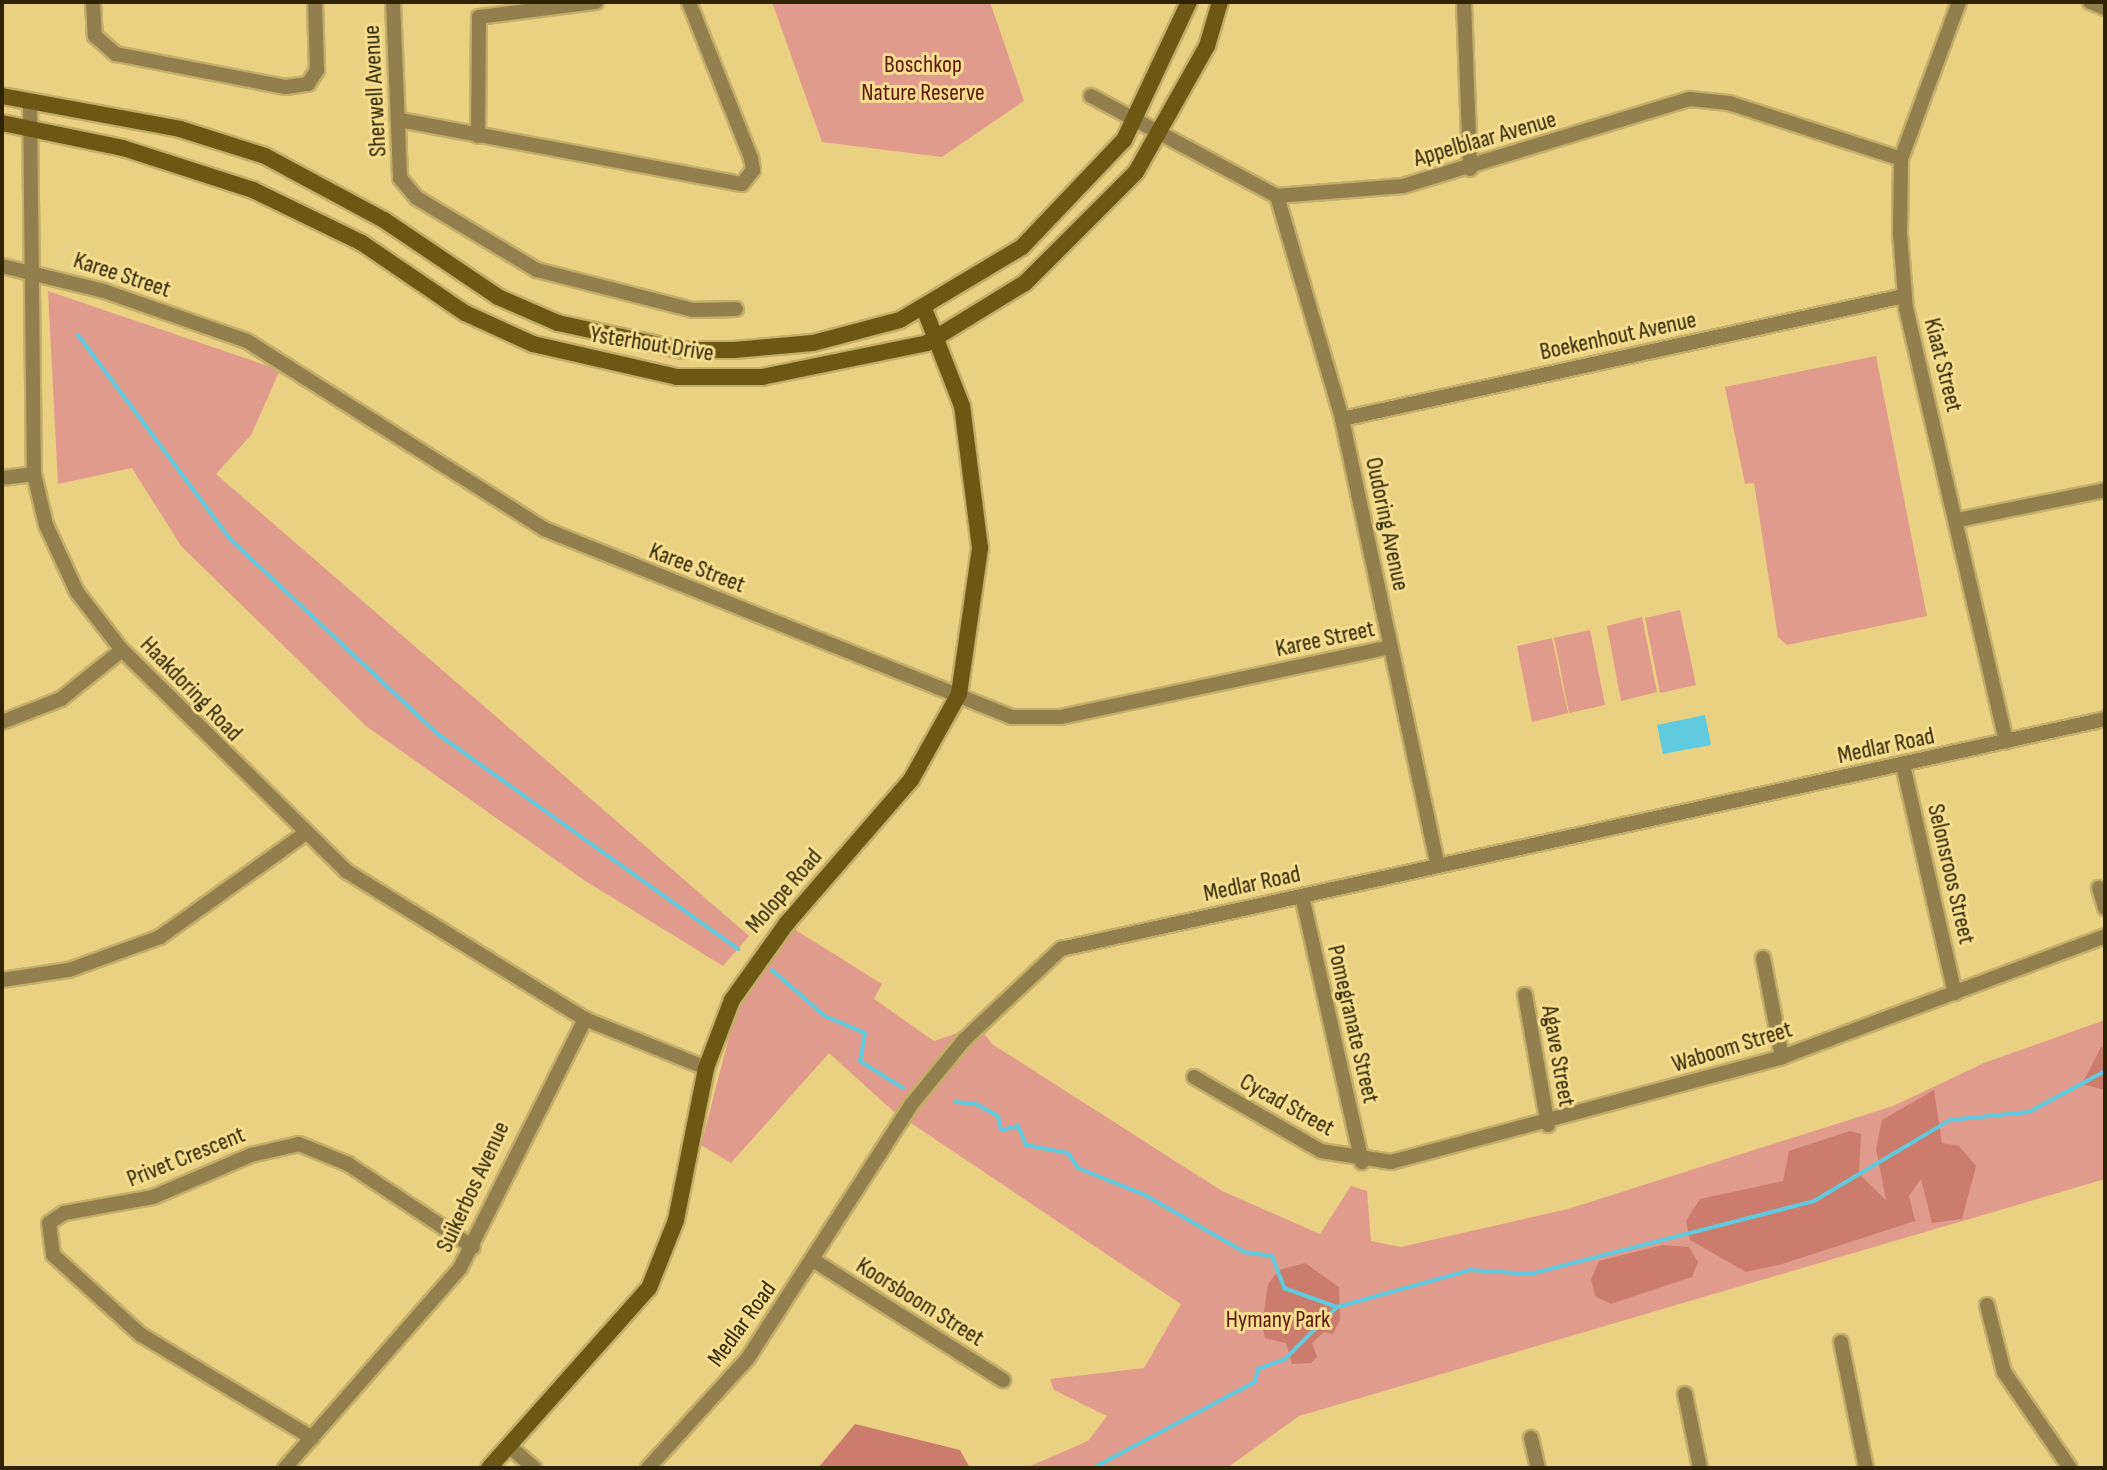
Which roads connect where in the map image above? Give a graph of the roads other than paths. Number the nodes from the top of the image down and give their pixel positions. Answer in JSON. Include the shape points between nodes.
{"nodes":[{"id":1,"x":93,"y":2,"type":"edge"},
{"id":2,"x":315,"y":2,"type":"edge"},
{"id":3,"x":393,"y":2,"type":"edge"},
{"id":4,"x":596,"y":2,"type":"edge"},
{"id":5,"x":689,"y":2,"type":"edge"},
{"id":6,"x":1189,"y":2,"type":"edge"},
{"id":7,"x":1220,"y":2,"type":"edge"},
{"id":8,"x":1464,"y":2,"type":"edge"},
{"id":9,"x":1959,"y":2,"type":"edge"},
{"id":10,"x":2090,"y":2,"type":"edge"},
{"id":11,"x":2105,"y":8,"type":"edge"},
{"id":12,"x":2,"y":96,"type":"edge"},
{"id":13,"x":1091,"y":96,"type":"dead end"},
{"id":14,"x":30,"y":101,"type":"junction"},
{"id":15,"x":400,"y":120,"type":"junction"},
{"id":16,"x":1135,"y":120,"type":"junction"},
{"id":17,"x":2,"y":123,"type":"edge"},
{"id":18,"x":30,"y":128,"type":"junction"},
{"id":19,"x":478,"y":136,"type":"junction"},
{"id":20,"x":1161,"y":136,"type":"junction"},
{"id":21,"x":1901,"y":159,"type":"junction"},
{"id":22,"x":1470,"y":169,"type":"junction"},
{"id":23,"x":1277,"y":196,"type":"junction"},
{"id":24,"x":2,"y":266,"type":"edge"},
{"id":25,"x":33,"y":271,"type":"junction"},
{"id":26,"x":1904,"y":296,"type":"junction"},
{"id":27,"x":736,"y":309,"type":"dead end"},
{"id":28,"x":925,"y":311,"type":"junction"},
{"id":29,"x":938,"y":338,"type":"junction"},
{"id":30,"x":1342,"y":419,"type":"junction"},
{"id":31,"x":34,"y":474,"type":"junction"},
{"id":32,"x":2,"y":478,"type":"edge"},
{"id":33,"x":2105,"y":490,"type":"edge"},
{"id":34,"x":1958,"y":520,"type":"junction"},
{"id":35,"x":1391,"y":647,"type":"junction"},
{"id":36,"x":122,"y":650,"type":"junction"},
{"id":37,"x":959,"y":694,"type":"junction"},
{"id":38,"x":2105,"y":719,"type":"edge"},
{"id":39,"x":2,"y":722,"type":"edge"},
{"id":40,"x":2006,"y":742,"type":"junction"},
{"id":41,"x":1903,"y":765,"type":"junction"},
{"id":42,"x":303,"y":835,"type":"junction"},
{"id":43,"x":1438,"y":865,"type":"junction"},
{"id":44,"x":2099,"y":888,"type":"dead end"},
{"id":45,"x":1302,"y":896,"type":"junction"},
{"id":46,"x":2105,"y":908,"type":"edge"},
{"id":47,"x":2105,"y":936,"type":"edge"},
{"id":48,"x":1763,"y":958,"type":"dead end"},
{"id":49,"x":2,"y":980,"type":"edge"},
{"id":50,"x":1955,"y":993,"type":"junction"},
{"id":51,"x":1525,"y":995,"type":"dead end"},
{"id":52,"x":585,"y":1019,"type":"junction"},
{"id":53,"x":1782,"y":1057,"type":"junction"},
{"id":54,"x":706,"y":1068,"type":"junction"},
{"id":55,"x":1194,"y":1077,"type":"dead end"},
{"id":56,"x":1548,"y":1125,"type":"junction"},
{"id":57,"x":1362,"y":1162,"type":"junction"},
{"id":58,"x":473,"y":1247,"type":"junction"},
{"id":59,"x":813,"y":1260,"type":"junction"},
{"id":60,"x":1987,"y":1305,"type":"dead end"},
{"id":61,"x":1841,"y":1342,"type":"dead end"},
{"id":62,"x":1003,"y":1380,"type":"dead end"},
{"id":63,"x":1685,"y":1394,"type":"dead end"},
{"id":64,"x":312,"y":1438,"type":"junction"},
{"id":65,"x":1531,"y":1438,"type":"dead end"},
{"id":66,"x":510,"y":1447,"type":"junction"},
{"id":67,"x":285,"y":1468,"type":"edge"},
{"id":68,"x":489,"y":1468,"type":"edge"},
{"id":69,"x":534,"y":1468,"type":"edge"},
{"id":70,"x":648,"y":1468,"type":"edge"},
{"id":71,"x":1538,"y":1468,"type":"edge"},
{"id":72,"x":1700,"y":1468,"type":"edge"},
{"id":73,"x":1866,"y":1468,"type":"edge"},
{"id":74,"x":2070,"y":1468,"type":"edge"}],
"edges":[{"from":1,"to":2,"type":"street","via":[[95,36],[116,54],[286,87],[308,84],[317,70]]},
{"from":3,"to":15,"type":"street","name":"Sherwell Avenue"},
{"from":4,"to":19,"type":"street","via":[[479,17]]},
{"from":5,"to":19,"type":"street","via":[[751,158],[749,180],[732,185]]},
{"from":6,"to":16,"type":"main road","name":"Ysterhout Drive"},
{"from":7,"to":20,"type":"main road","name":"Ysterhout Drive"},
{"from":8,"to":22,"type":"street"},
{"from":9,"to":21,"type":"street","name":"Kiaat Street"},
{"from":10,"to":11,"type":"street"},
{"from":12,"to":14,"type":"main road","name":"Ysterhout Drive"},
{"from":13,"to":16,"type":"street","name":"Appelblaar Avenue"},
{"from":14,"to":18,"type":"street","name":"Haakdoring Road"},
{"from":14,"to":28,"type":"main road","name":"Ysterhout Drive","via":[[180,129],[265,156],[384,220],[498,297],[602,336],[682,350],[734,350],[813,343]]},
{"from":15,"to":19,"type":"street"},
{"from":15,"to":27,"type":"street","name":"Sherwell Avenue","via":[[400,178],[454,223],[537,270],[693,310]]},
{"from":16,"to":20,"type":"street","name":"Appelblaar Avenue"},
{"from":16,"to":28,"type":"main road","name":"Ysterhout Drive","via":[[1107,166],[1062,212]]},
{"from":17,"to":18,"type":"main road","name":"Ysterhout Drive"},
{"from":18,"to":25,"type":"street","name":"Haakdoring Road"},
{"from":18,"to":29,"type":"main road","name":"Ysterhout Drive","via":[[123,148],[253,190],[362,243],[498,331],[631,369],[714,381],[762,377]]},
{"from":20,"to":23,"type":"street","name":"Appelblaar Avenue"},
{"from":20,"to":29,"type":"main road","name":"Ysterhout Drive","via":[[1098,218],[1052,261]]},
{"from":21,"to":22,"type":"street","name":"Appelblaar Avenue","via":[[1729,103],[1690,99],[1656,104]]},
{"from":21,"to":26,"type":"street","name":"Kiaat Street"},
{"from":22,"to":23,"type":"street","name":"Appelblaar Avenue","via":[[1365,193]]},
{"from":23,"to":30,"type":"street","name":"Oudoring Avenue"},
{"from":24,"to":25,"type":"street","name":"Karee Street"},
{"from":25,"to":31,"type":"street","name":"Haakdoring Road"},
{"from":25,"to":37,"type":"street","name":"Karee Street","via":[[247,341],[544,529]]},
{"from":26,"to":30,"type":"street","name":"Boekenhout Avenue"},
{"from":26,"to":34,"type":"street","name":"Kiaat Street"},
{"from":28,"to":29,"type":"main road","name":"Molope Road"},
{"from":29,"to":37,"type":"main road","name":"Molope Road","via":[[971,451],[980,548]]},
{"from":30,"to":35,"type":"street","name":"Oudoring Avenue"},
{"from":31,"to":32,"type":"street"},
{"from":31,"to":36,"type":"street","name":"Haakdoring Road","via":[[62,566]]},
{"from":33,"to":34,"type":"street"},
{"from":34,"to":40,"type":"street","name":"Kiaat Street"},
{"from":35,"to":37,"type":"street","name":"Karee Street","via":[[1044,719],[1012,717]]},
{"from":35,"to":43,"type":"street","name":"Oudoring Avenue"},
{"from":36,"to":39,"type":"street","via":[[61,699]]},
{"from":36,"to":42,"type":"street","name":"Haakdoring Road"},
{"from":37,"to":54,"type":"main road","name":"Molope Road","via":[[911,780],[760,957]]},
{"from":38,"to":40,"type":"street","name":"Medlar Road"},
{"from":40,"to":41,"type":"street","name":"Medlar Road"},
{"from":41,"to":43,"type":"street","name":"Medlar Road"},
{"from":41,"to":50,"type":"street","name":"Selonsroos Street"},
{"from":42,"to":49,"type":"street","via":[[160,937],[69,970]]},
{"from":42,"to":52,"type":"street","name":"Haakdoring Road","via":[[394,904]]},
{"from":43,"to":45,"type":"street","name":"Medlar Road"},
{"from":44,"to":46,"type":"street"},
{"from":45,"to":57,"type":"street","name":"Pomegranate Street"},
{"from":45,"to":59,"type":"street","name":"Medlar Road","via":[[1050,954],[911,1105]]},
{"from":47,"to":50,"type":"street","name":"Waboom Street"},
{"from":48,"to":53,"type":"street"},
{"from":50,"to":53,"type":"street","name":"Waboom Street"},
{"from":51,"to":56,"type":"street","name":"Agave Street"},
{"from":52,"to":54,"type":"street","name":"Haakdoring Road"},
{"from":52,"to":58,"type":"street","name":"Suikerbos Avenue"},
{"from":53,"to":56,"type":"street","name":"Waboom Street"},
{"from":54,"to":66,"type":"main road","name":"Molope Road","via":[[680,1205],[654,1278],[628,1317]]},
{"from":55,"to":57,"type":"street","name":"Cycad Street","via":[[1295,1138]]},
{"from":56,"to":57,"type":"street","name":"Waboom Street","via":[[1391,1162]]},
{"from":58,"to":64,"type":"street","name":"Suikerbos Avenue"},
{"from":58,"to":64,"type":"street","name":"Privet Crescent","via":[[348,1164],[299,1144],[251,1155],[153,1197],[64,1213],[49,1223],[53,1255],[141,1335]]},
{"from":59,"to":62,"type":"street","name":"Koorsboom Street"},
{"from":59,"to":70,"type":"street","name":"Medlar Road","via":[[748,1358]]},
{"from":60,"to":74,"type":"street","via":[[2004,1372]]},
{"from":61,"to":73,"type":"street"},
{"from":63,"to":72,"type":"street"},
{"from":64,"to":67,"type":"street","name":"Suikerbos Avenue"},
{"from":65,"to":71,"type":"street"},
{"from":66,"to":68,"type":"main road","name":"Molope Road"},
{"from":66,"to":69,"type":"street"}]}
